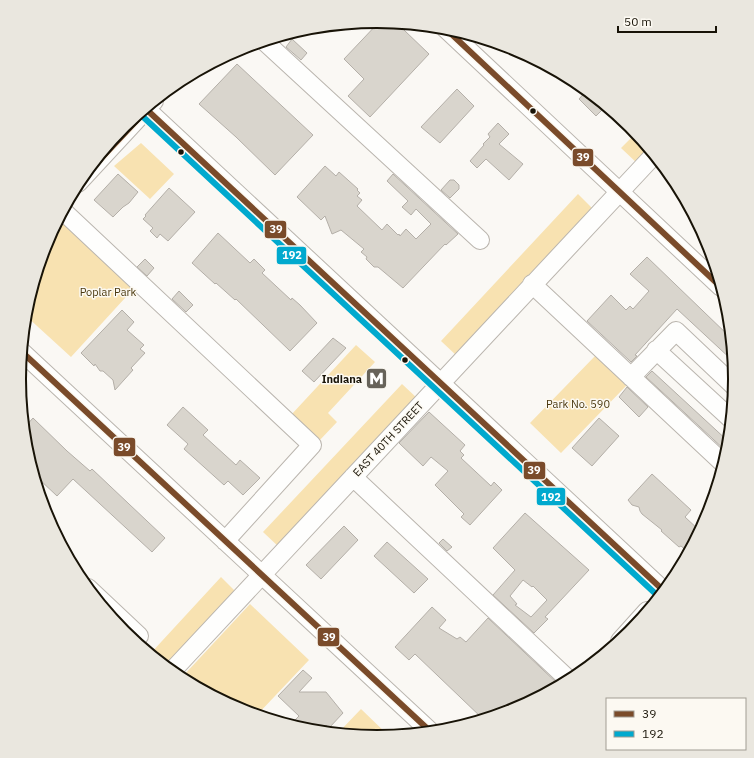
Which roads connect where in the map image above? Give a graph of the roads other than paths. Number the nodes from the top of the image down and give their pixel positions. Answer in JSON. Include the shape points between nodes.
{"nodes":[{"id":1,"x":455,"y":37,"type":"edge"},
{"id":2,"x":269,"y":45,"type":"edge"},
{"id":3,"x":152,"y":110,"type":"edge"},
{"id":4,"x":650,"y":159,"type":"edge"},
{"id":5,"x":619,"y":191,"type":"junction"},
{"id":6,"x":67,"y":215,"type":"edge"},
{"id":7,"x":480,"y":240,"type":"dead end"},
{"id":8,"x":713,"y":280,"type":"edge"},
{"id":9,"x":532,"y":284,"type":"junction"},
{"id":10,"x":656,"y":350,"type":"junction"},
{"id":11,"x":27,"y":357,"type":"edge"},
{"id":12,"x":631,"y":376,"type":"junction"},
{"id":13,"x":728,"y":380,"type":"edge"},
{"id":14,"x":441,"y":383,"type":"junction"},
{"id":15,"x":726,"y":414,"type":"edge"},
{"id":16,"x":718,"y":459,"type":"edge"},
{"id":17,"x":353,"y":477,"type":"junction"},
{"id":18,"x":225,"y":540,"type":"junction"},
{"id":19,"x":261,"y":575,"type":"junction"},
{"id":20,"x":660,"y":587,"type":"edge"},
{"id":21,"x":126,"y":623,"type":"edge"},
{"id":22,"x":139,"y":636,"type":"dead end"},
{"id":23,"x":179,"y":669,"type":"edge"},
{"id":24,"x":564,"y":676,"type":"edge"},
{"id":25,"x":425,"y":727,"type":"edge"}],
"edges":[{"from":1,"to":5,"type":"street"},
{"from":2,"to":7,"type":"street"},
{"from":3,"to":14,"type":"street"},
{"from":4,"to":5,"type":"street","name":"EAST 40TH STREET"},
{"from":5,"to":8,"type":"street"},
{"from":5,"to":9,"type":"street","name":"EAST 40TH STREET"},
{"from":6,"to":18,"type":"street","via":[[312,445]]},
{"from":9,"to":12,"type":"street"},
{"from":9,"to":14,"type":"street","name":"EAST 40TH STREET"},
{"from":10,"to":12,"type":"street"},
{"from":10,"to":13,"type":"street","via":[[676,331]]},
{"from":10,"to":15,"type":"street"},
{"from":11,"to":18,"type":"street"},
{"from":12,"to":16,"type":"street"},
{"from":14,"to":17,"type":"street","name":"EAST 40TH STREET"},
{"from":14,"to":20,"type":"street"},
{"from":17,"to":19,"type":"street","name":"EAST 40TH STREET"},
{"from":17,"to":24,"type":"street"},
{"from":18,"to":19,"type":"street"},
{"from":19,"to":23,"type":"street","name":"EAST 40TH STREET"},
{"from":19,"to":25,"type":"street"},
{"from":21,"to":22,"type":"street"}]}
